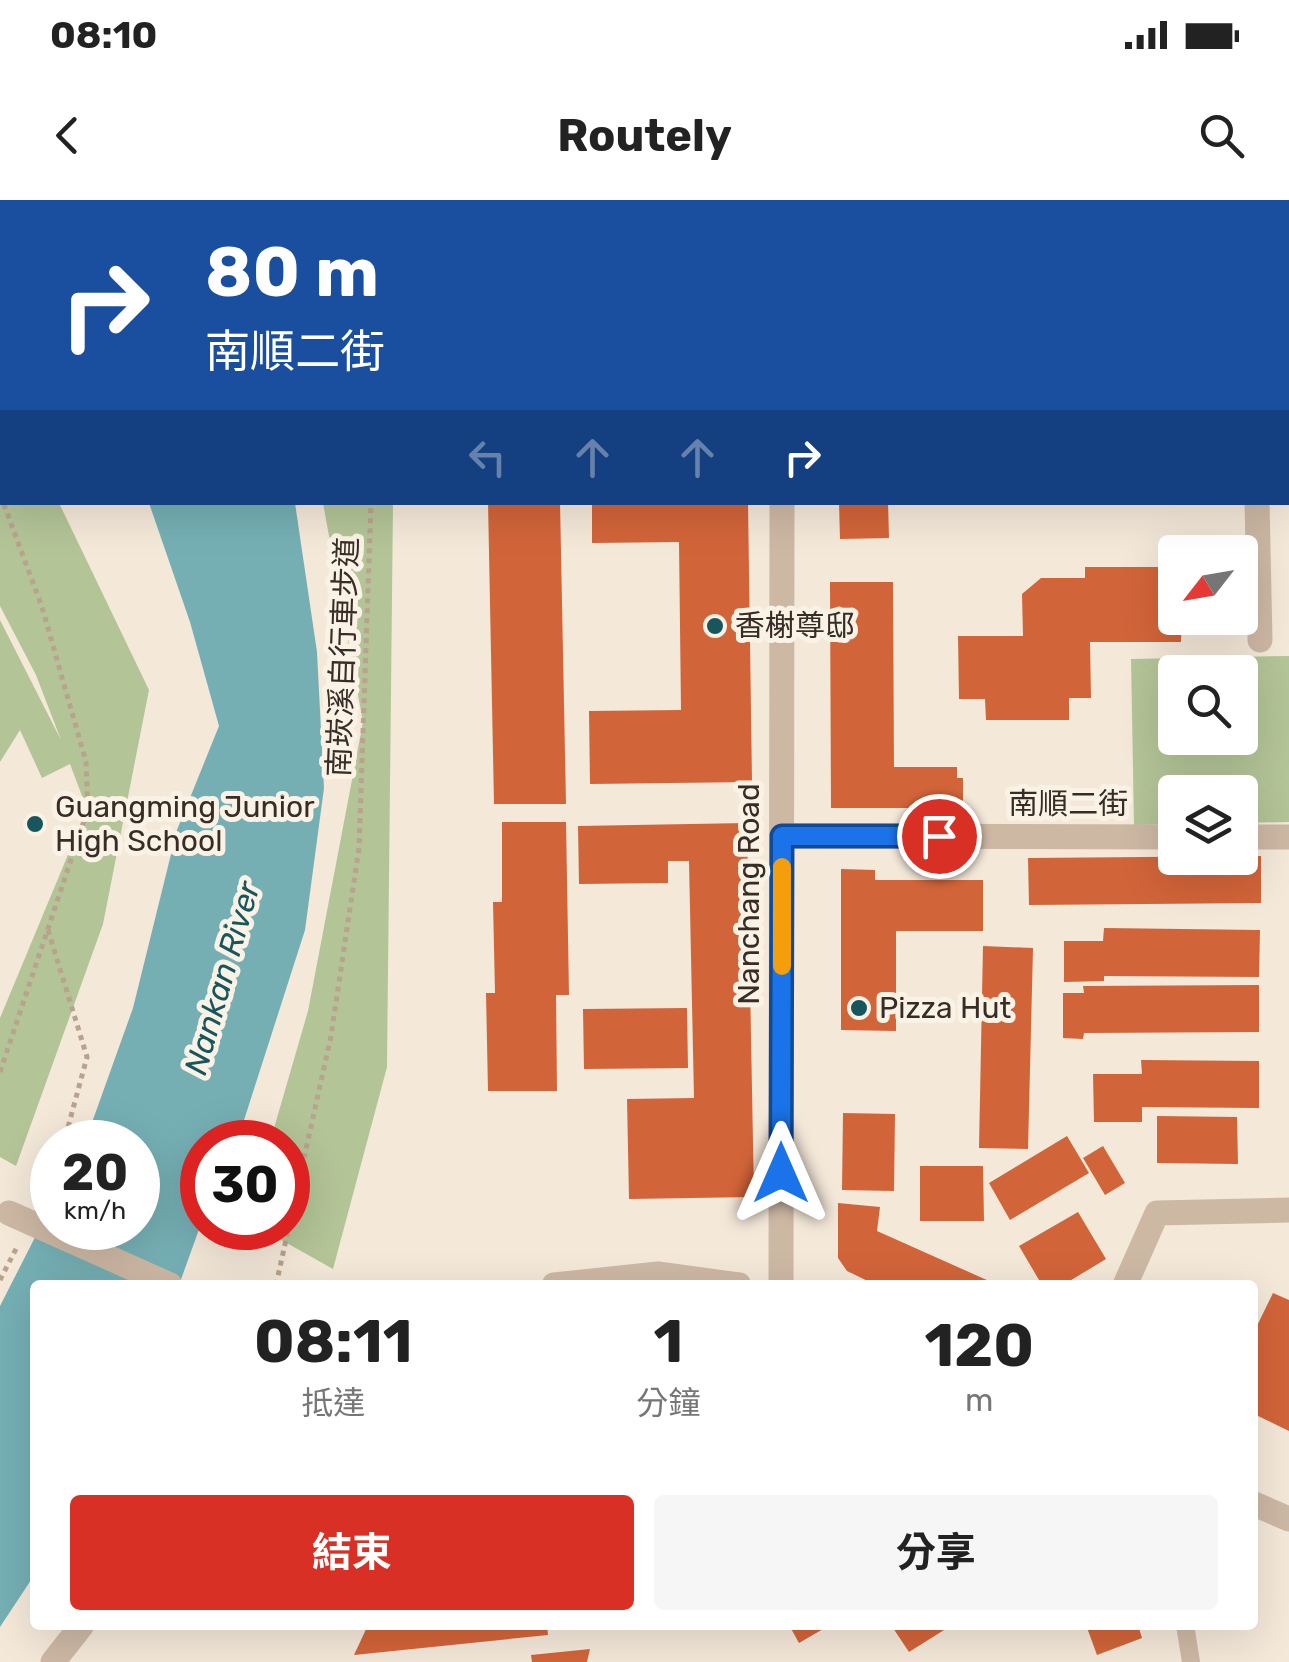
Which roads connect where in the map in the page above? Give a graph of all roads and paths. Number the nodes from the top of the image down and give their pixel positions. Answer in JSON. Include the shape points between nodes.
{"nodes":[{"id":1,"x":4,"y":505,"type":"edge"},
{"id":2,"x":370,"y":505,"type":"edge"},
{"id":3,"x":782,"y":505,"type":"edge"},
{"id":4,"x":1258,"y":505,"type":"edge"},
{"id":5,"x":1260,"y":640,"type":"dead end"},
{"id":6,"x":782,"y":836,"type":"junction"},
{"id":7,"x":1158,"y":837,"type":"edge"},
{"id":8,"x":1258,"y":837,"type":"edge"},
{"id":9,"x":1289,"y":837,"type":"edge"},
{"id":10,"x":48,"y":929,"type":"junction"},
{"id":11,"x":0,"y":1072,"type":"edge"},
{"id":12,"x":70,"y":1120,"type":"edge"},
{"id":13,"x":1289,"y":1210,"type":"edge"},
{"id":14,"x":4,"y":1211,"type":"edge"},
{"id":15,"x":159,"y":1280,"type":"edge"},
{"id":16,"x":277,"y":1280,"type":"edge"},
{"id":17,"x":601,"y":1280,"type":"edge"},
{"id":18,"x":702,"y":1280,"type":"edge"},
{"id":19,"x":781,"y":1280,"type":"edge"},
{"id":20,"x":1127,"y":1280,"type":"edge"},
{"id":21,"x":1258,"y":1506,"type":"edge"},
{"id":22,"x":1289,"y":1520,"type":"edge"},
{"id":23,"x":78,"y":1630,"type":"edge"},
{"id":24,"x":1186,"y":1630,"type":"edge"},
{"id":25,"x":53,"y":1662,"type":"edge"},
{"id":26,"x":1190,"y":1662,"type":"edge"}],
"edges":[{"from":1,"to":10,"type":"path","via":[[42,606],[86,762],[88,809]]},
{"from":2,"to":16,"type":"path","name":"南崁溪自行車步道","via":[[359,848],[331,1036]]},
{"from":3,"to":6,"type":"street","name":"Nanchang Road"},
{"from":4,"to":5,"type":"street"},
{"from":6,"to":7,"type":"street","name":"南順二街"},
{"from":6,"to":19,"type":"street","name":"Nanchang Road"},
{"from":8,"to":9,"type":"street"},
{"from":10,"to":11,"type":"path"},
{"from":10,"to":12,"type":"path","via":[[88,1057]]},
{"from":13,"to":20,"type":"street","via":[[1157,1213]]},
{"from":14,"to":15,"type":"street","bridge":true},
{"from":17,"to":18,"type":"street","via":[[658,1274]]},
{"from":21,"to":22,"type":"street"},
{"from":23,"to":25,"type":"street"},
{"from":24,"to":26,"type":"lane"}]}
